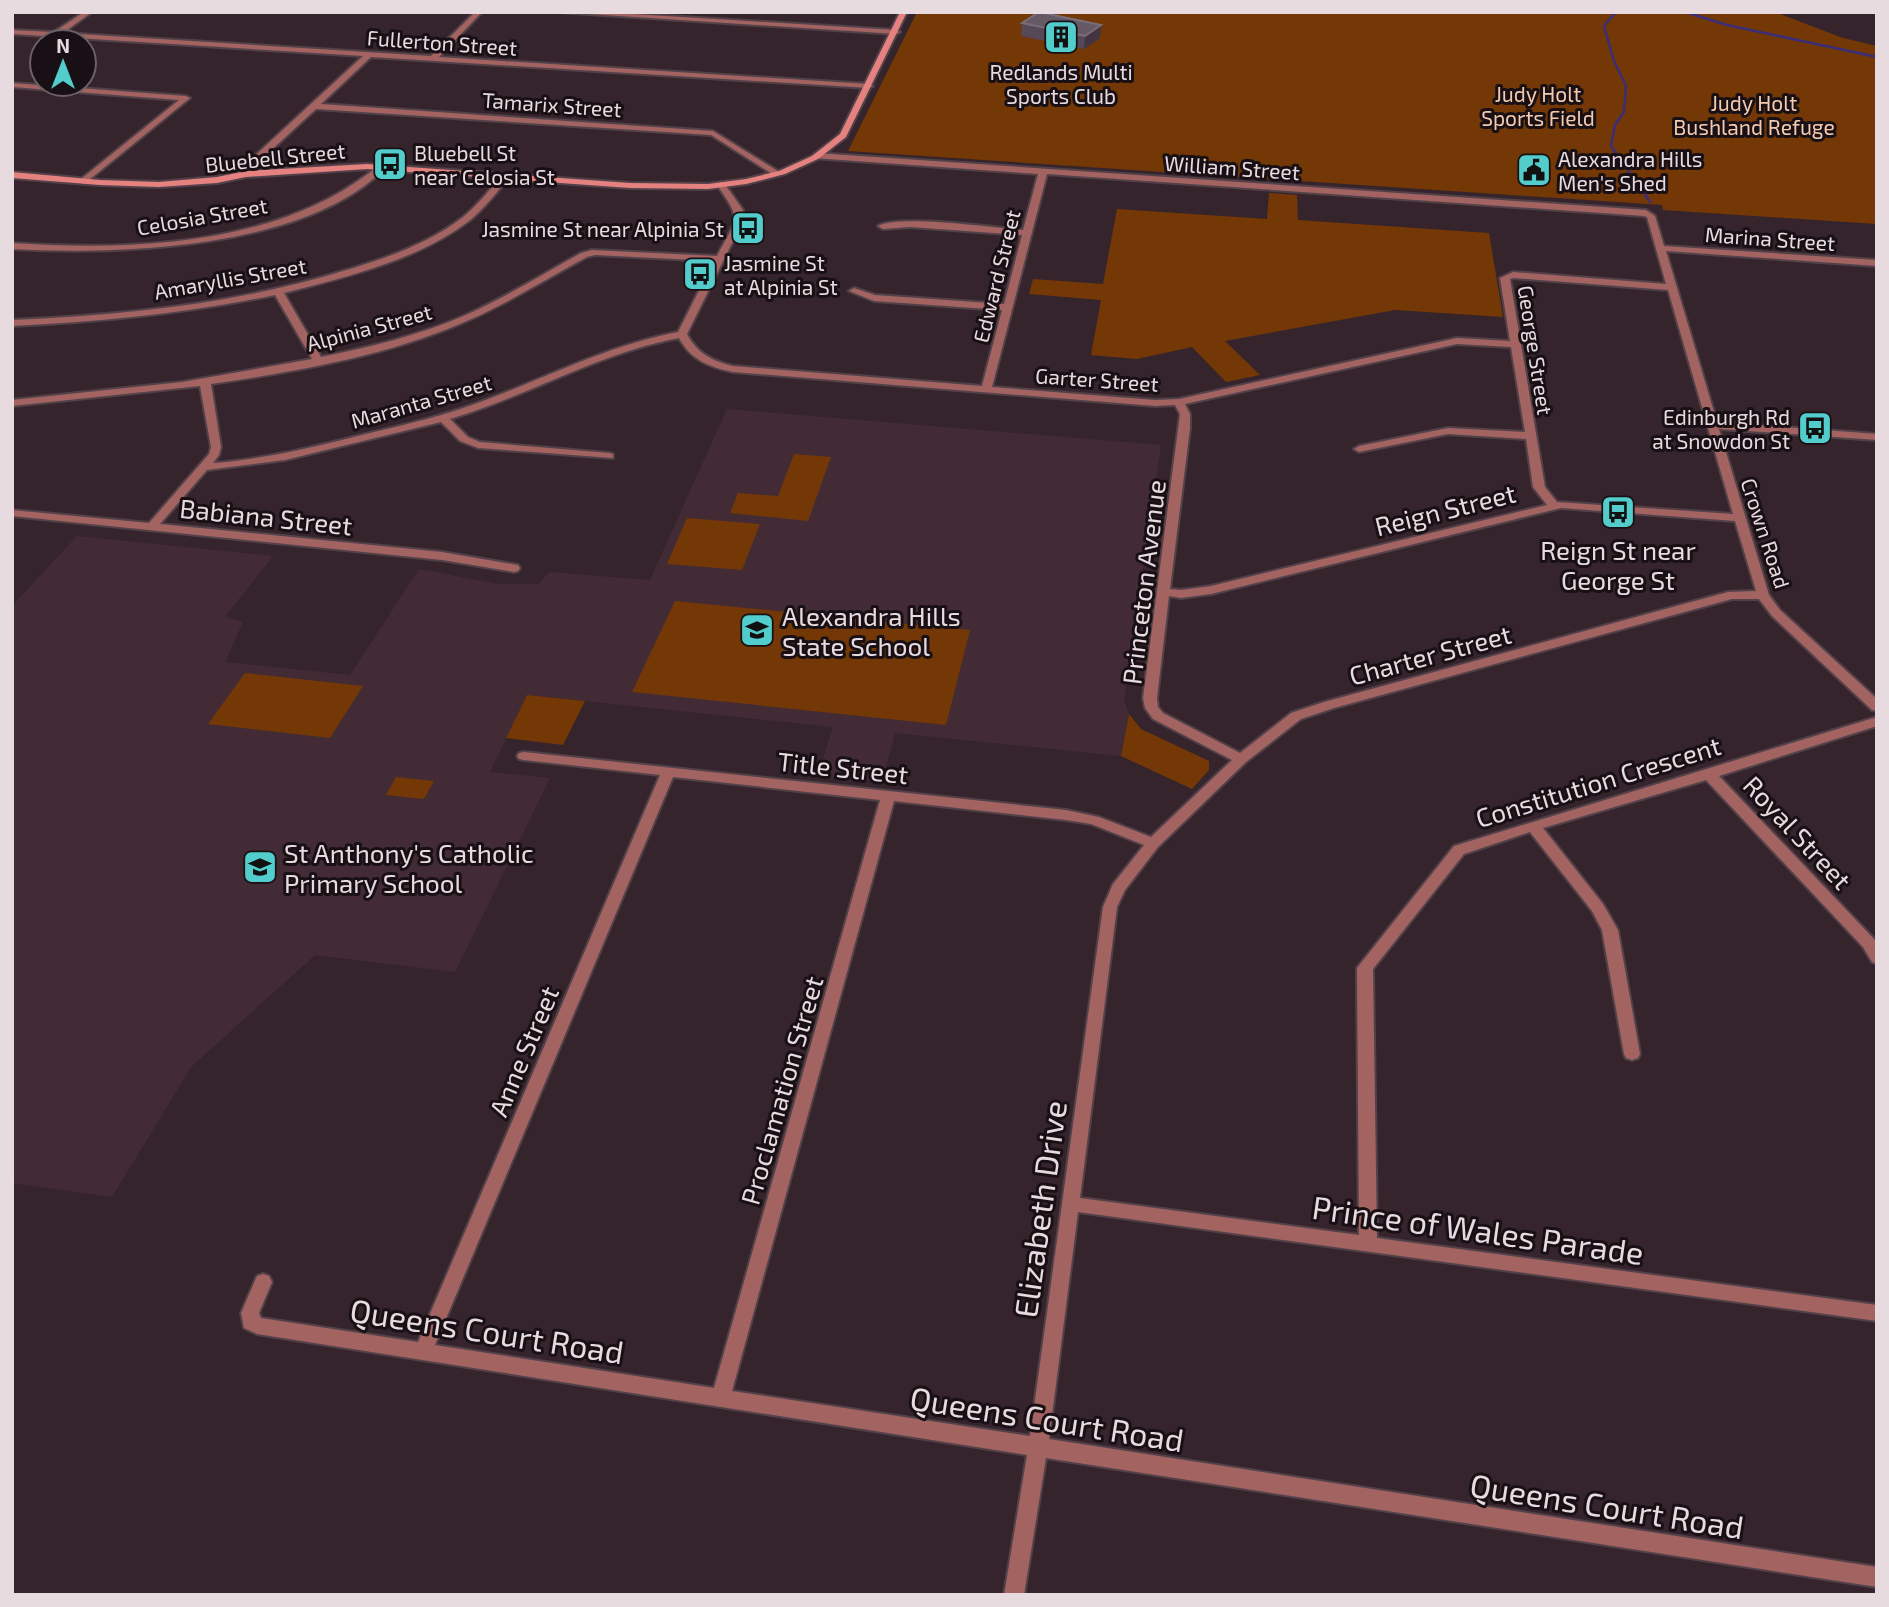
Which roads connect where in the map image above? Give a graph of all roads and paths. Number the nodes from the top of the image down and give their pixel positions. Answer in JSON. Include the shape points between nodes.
{"nodes":[{"id":1,"x":89,"y":12,"type":"edge"},
{"id":2,"x":480,"y":12,"type":"edge"},
{"id":3,"x":561,"y":12,"type":"edge"},
{"id":4,"x":904,"y":12,"type":"edge"},
{"id":5,"x":65,"y":28,"type":"edge"},
{"id":6,"x":896,"y":32,"type":"junction"},
{"id":7,"x":98,"y":38,"type":"edge"},
{"id":8,"x":369,"y":55,"type":"junction"},
{"id":9,"x":432,"y":59,"type":"junction"},
{"id":10,"x":12,"y":85,"type":"edge"},
{"id":11,"x":869,"y":86,"type":"junction"},
{"id":12,"x":314,"y":106,"type":"junction"},
{"id":13,"x":816,"y":156,"type":"junction"},
{"id":14,"x":382,"y":167,"type":"junction"},
{"id":15,"x":777,"y":173,"type":"junction"},
{"id":16,"x":1043,"y":173,"type":"junction"},
{"id":17,"x":246,"y":174,"type":"junction"},
{"id":18,"x":12,"y":175,"type":"edge"},
{"id":19,"x":506,"y":176,"type":"junction"},
{"id":20,"x":84,"y":181,"type":"junction"},
{"id":21,"x":720,"y":185,"type":"junction"},
{"id":22,"x":1646,"y":213,"type":"joint"},
{"id":23,"x":883,"y":226,"type":"dead end"},
{"id":24,"x":1026,"y":233,"type":"junction"},
{"id":25,"x":12,"y":246,"type":"edge"},
{"id":26,"x":1660,"y":248,"type":"junction"},
{"id":27,"x":720,"y":259,"type":"junction"},
{"id":28,"x":1877,"y":263,"type":"edge"},
{"id":29,"x":1672,"y":287,"type":"junction"},
{"id":30,"x":854,"y":291,"type":"dead end"},
{"id":31,"x":279,"y":293,"type":"junction"},
{"id":32,"x":1007,"y":307,"type":"junction"},
{"id":33,"x":12,"y":323,"type":"edge"},
{"id":34,"x":682,"y":334,"type":"junction"},
{"id":35,"x":1517,"y":344,"type":"junction"},
{"id":36,"x":319,"y":362,"type":"junction"},
{"id":37,"x":205,"y":382,"type":"junction"},
{"id":38,"x":986,"y":390,"type":"junction"},
{"id":39,"x":12,"y":402,"type":"edge"},
{"id":40,"x":1179,"y":402,"type":"junction"},
{"id":41,"x":444,"y":419,"type":"junction"},
{"id":42,"x":1712,"y":425,"type":"junction"},
{"id":43,"x":1531,"y":436,"type":"junction"},
{"id":44,"x":1877,"y":437,"type":"edge"},
{"id":45,"x":1359,"y":449,"type":"dead end"},
{"id":46,"x":609,"y":456,"type":"dead end"},
{"id":47,"x":204,"y":467,"type":"junction"},
{"id":48,"x":1554,"y":506,"type":"junction"},
{"id":49,"x":13,"y":514,"type":"edge"},
{"id":50,"x":1741,"y":518,"type":"junction"},
{"id":51,"x":152,"y":527,"type":"junction"},
{"id":52,"x":514,"y":568,"type":"dead end"},
{"id":53,"x":1164,"y":592,"type":"junction"},
{"id":54,"x":1763,"y":595,"type":"junction"},
{"id":55,"x":1877,"y":707,"type":"edge"},
{"id":56,"x":1877,"y":721,"type":"edge"},
{"id":57,"x":524,"y":756,"type":"dead end"},
{"id":58,"x":1241,"y":759,"type":"junction"},
{"id":59,"x":668,"y":772,"type":"junction"},
{"id":60,"x":1709,"y":774,"type":"junction"},
{"id":61,"x":888,"y":797,"type":"junction"},
{"id":62,"x":1533,"y":826,"type":"junction"},
{"id":63,"x":1153,"y":843,"type":"junction"},
{"id":64,"x":1877,"y":958,"type":"edge"},
{"id":65,"x":1632,"y":1054,"type":"dead end"},
{"id":66,"x":1072,"y":1204,"type":"junction"},
{"id":67,"x":1368,"y":1243,"type":"junction"},
{"id":68,"x":263,"y":1282,"type":"dead end"},
{"id":69,"x":1877,"y":1313,"type":"edge"},
{"id":70,"x":424,"y":1350,"type":"junction"},
{"id":71,"x":721,"y":1396,"type":"junction"},
{"id":72,"x":1038,"y":1447,"type":"junction"},
{"id":73,"x":1877,"y":1577,"type":"edge"},
{"id":74,"x":1014,"y":1595,"type":"edge"}],
"edges":[{"from":1,"to":5,"type":"street"},
{"from":2,"to":9,"type":"street"},
{"from":3,"to":6,"type":"street"},
{"from":4,"to":6,"type":"street","name":"Bluebell Street"},
{"from":6,"to":11,"type":"street","name":"Bluebell Street"},
{"from":7,"to":8,"type":"street","name":"Fullerton Street"},
{"from":8,"to":9,"type":"street","name":"Fullerton Street"},
{"from":8,"to":12,"type":"street"},
{"from":9,"to":11,"type":"street","name":"Fullerton Street"},
{"from":10,"to":20,"type":"street","via":[[186,99]]},
{"from":11,"to":13,"type":"street","name":"Bluebell Street","via":[[843,135]]},
{"from":12,"to":15,"type":"street","name":"Tamarix Street","via":[[713,133]]},
{"from":12,"to":17,"type":"street","via":[[249,166]]},
{"from":13,"to":15,"type":"street","name":"Bluebell Street"},
{"from":13,"to":16,"type":"street","name":"William Street"},
{"from":14,"to":17,"type":"street","name":"Bluebell Street"},
{"from":14,"to":19,"type":"street","name":"Bluebell Street"},
{"from":14,"to":25,"type":"street","name":"Celosia Street","via":[[348,194],[321,206],[233,233],[92,249]]},
{"from":15,"to":21,"type":"street","name":"Bluebell Street"},
{"from":16,"to":22,"type":"street","name":"William Street"},
{"from":16,"to":24,"type":"street","name":"Edward Street"},
{"from":17,"to":20,"type":"street","name":"Bluebell Street","via":[[179,184]]},
{"from":18,"to":20,"type":"street","name":"Bluebell Street"},
{"from":19,"to":21,"type":"street","name":"Bluebell Street","via":[[652,187]]},
{"from":19,"to":31,"type":"street","name":"Amaryllis Street","via":[[466,218],[444,232],[380,262]]},
{"from":21,"to":27,"type":"street","via":[[740,214]]},
{"from":22,"to":26,"type":"street","name":"Crown Road","via":[[1651,216]]},
{"from":23,"to":24,"type":"street"},
{"from":24,"to":32,"type":"street","name":"Edward Street"},
{"from":26,"to":28,"type":"street","name":"Marina Street"},
{"from":26,"to":29,"type":"street","name":"Crown Road"},
{"from":27,"to":34,"type":"street"},
{"from":27,"to":36,"type":"street","name":"Alpinia Street","via":[[608,252],[584,255],[446,327]]},
{"from":29,"to":35,"type":"street","name":"George Street","via":[[1513,275],[1505,278]]},
{"from":29,"to":42,"type":"street","name":"Crown Road"},
{"from":30,"to":32,"type":"street","via":[[874,298]]},
{"from":31,"to":33,"type":"street","name":"Amaryllis Street","via":[[183,309]]},
{"from":31,"to":36,"type":"street"},
{"from":32,"to":38,"type":"street","name":"Edward Street"},
{"from":34,"to":38,"type":"street","name":"Garter Street","via":[[696,357],[720,366]]},
{"from":34,"to":41,"type":"street","name":"Maranta Street","via":[[626,346]]},
{"from":35,"to":40,"type":"street","name":"Garter Street","via":[[1457,341]]},
{"from":35,"to":43,"type":"street","name":"George Street"},
{"from":36,"to":37,"type":"street","name":"Alpinia Street"},
{"from":37,"to":39,"type":"street","name":"Alpinia Street"},
{"from":37,"to":47,"type":"street","via":[[216,447]]},
{"from":38,"to":40,"type":"street","name":"Garter Street"},
{"from":40,"to":53,"type":"street","name":"Princeton Avenue","via":[[1185,428]]},
{"from":41,"to":46,"type":"street","via":[[464,439],[478,445]]},
{"from":41,"to":47,"type":"street","name":"Maranta Street","via":[[304,453]]},
{"from":42,"to":44,"type":"street"},
{"from":42,"to":50,"type":"street","name":"Crown Road"},
{"from":43,"to":45,"type":"street","via":[[1448,431]]},
{"from":43,"to":48,"type":"street","name":"George Street","via":[[1540,492]]},
{"from":47,"to":51,"type":"street"},
{"from":48,"to":50,"type":"street","name":"Reign Street"},
{"from":48,"to":53,"type":"street","name":"Reign Street","via":[[1211,590]]},
{"from":49,"to":51,"type":"street","name":"Babiana Street"},
{"from":50,"to":54,"type":"street","name":"Crown Road"},
{"from":51,"to":52,"type":"street","name":"Babiana Street","via":[[442,556]]},
{"from":53,"to":58,"type":"street","name":"Princeton Avenue","via":[[1152,708],[1178,728]]},
{"from":54,"to":55,"type":"street","name":"Crown Road"},
{"from":54,"to":58,"type":"street","name":"Charter Street","via":[[1732,595],[1329,705],[1296,716]]},
{"from":56,"to":60,"type":"street","name":"Constitution Crescent"},
{"from":57,"to":59,"type":"street","name":"Title Street"},
{"from":58,"to":63,"type":"street","name":"Charter Street"},
{"from":59,"to":61,"type":"street","name":"Title Street"},
{"from":59,"to":70,"type":"street","name":"Anne Street"},
{"from":60,"to":62,"type":"street","name":"Constitution Crescent"},
{"from":60,"to":64,"type":"street","name":"Royal Street","via":[[1869,943]]},
{"from":61,"to":63,"type":"street","name":"Title Street","via":[[1094,820]]},
{"from":61,"to":71,"type":"street","name":"Proclamation Street"},
{"from":62,"to":65,"type":"street","via":[[1611,930]]},
{"from":62,"to":67,"type":"street","name":"Constitution Crescent","via":[[1459,850],[1365,968]]},
{"from":63,"to":66,"type":"street","name":"Elizabeth Drive","via":[[1118,888],[1110,907]]},
{"from":66,"to":67,"type":"street","name":"Prince of Wales Parade"},
{"from":66,"to":72,"type":"street","name":"Elizabeth Drive"},
{"from":67,"to":69,"type":"street","name":"Prince of Wales Parade"},
{"from":68,"to":70,"type":"street","name":"Queens Court Road","via":[[250,1314],[257,1326]]},
{"from":70,"to":71,"type":"street","name":"Queens Court Road"},
{"from":71,"to":72,"type":"street","name":"Queens Court Road"},
{"from":72,"to":73,"type":"street","name":"Queens Court Road"},
{"from":72,"to":74,"type":"street","name":"Elizabeth Drive"}]}
